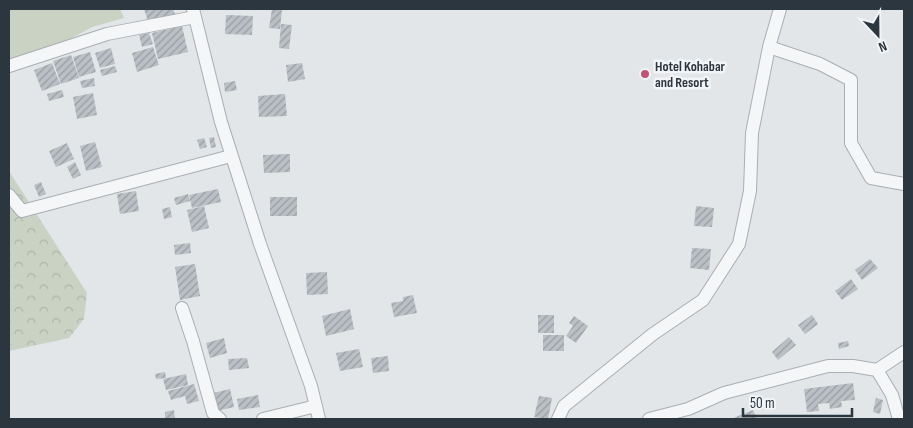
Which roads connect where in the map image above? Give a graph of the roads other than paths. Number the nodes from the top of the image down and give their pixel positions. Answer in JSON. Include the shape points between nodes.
{"nodes":[{"id":1,"x":780,"y":9,"type":"edge"},
{"id":2,"x":194,"y":13,"type":"edge"},
{"id":3,"x":769,"y":47,"type":"junction"},
{"id":4,"x":9,"y":66,"type":"edge"},
{"id":5,"x":231,"y":156,"type":"junction"},
{"id":6,"x":904,"y":184,"type":"edge"},
{"id":7,"x":9,"y":195,"type":"edge"},
{"id":8,"x":182,"y":308,"type":"dead end"},
{"id":9,"x":904,"y":352,"type":"edge"},
{"id":10,"x":877,"y":370,"type":"junction"},
{"id":11,"x":316,"y":406,"type":"junction"},
{"id":12,"x":220,"y":419,"type":"edge"},
{"id":13,"x":263,"y":419,"type":"edge"},
{"id":14,"x":319,"y":419,"type":"edge"},
{"id":15,"x":558,"y":419,"type":"edge"},
{"id":16,"x":649,"y":419,"type":"edge"},
{"id":17,"x":899,"y":419,"type":"edge"}],
"edges":[{"from":1,"to":3,"type":"street"},
{"from":2,"to":4,"type":"street","via":[[107,34]]},
{"from":2,"to":5,"type":"street"},
{"from":3,"to":6,"type":"street","via":[[820,64],[851,80],[851,144],[871,178]]},
{"from":3,"to":15,"type":"street","via":[[752,132],[750,191],[739,244],[703,300],[653,334],[564,406]]},
{"from":5,"to":7,"type":"street","via":[[22,211]]},
{"from":5,"to":11,"type":"street"},
{"from":8,"to":12,"type":"street","via":[[213,413]]},
{"from":9,"to":10,"type":"street"},
{"from":10,"to":16,"type":"street","via":[[828,366],[724,393]]},
{"from":10,"to":17,"type":"street","via":[[892,395]]},
{"from":11,"to":13,"type":"street"},
{"from":11,"to":14,"type":"street"}]}
